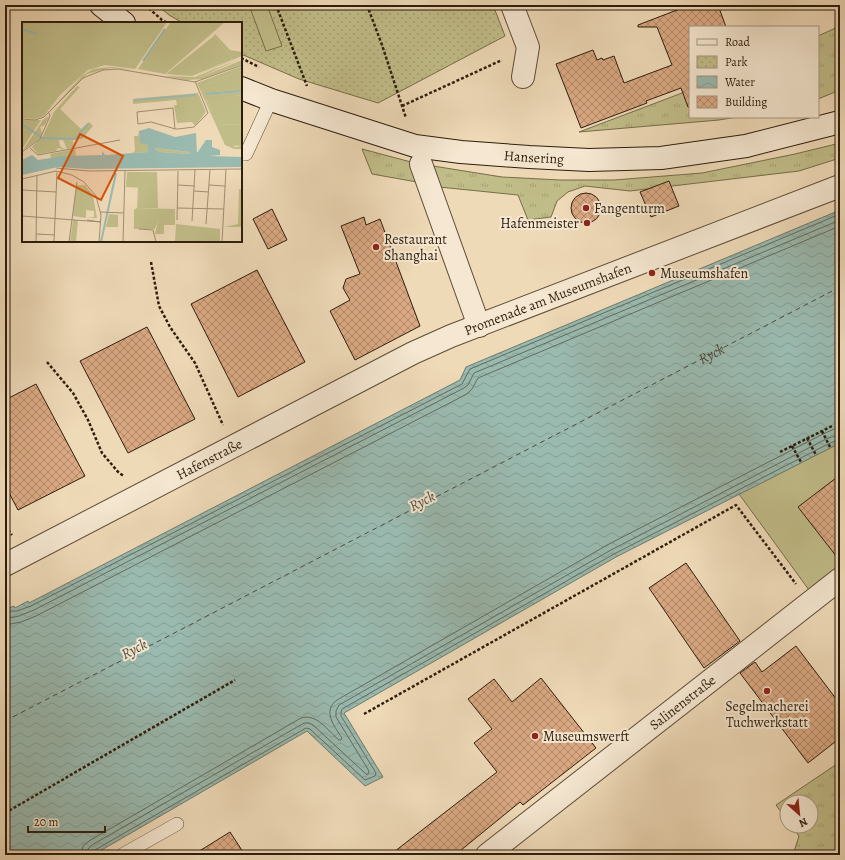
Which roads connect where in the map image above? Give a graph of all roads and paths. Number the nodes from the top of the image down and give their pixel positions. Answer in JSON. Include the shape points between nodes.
{"nodes":[{"id":1,"x":101,"y":5,"type":"edge"},
{"id":2,"x":145,"y":5,"type":"edge"},
{"id":3,"x":276,"y":5,"type":"edge"},
{"id":4,"x":367,"y":5,"type":"edge"},
{"id":5,"x":512,"y":5,"type":"edge"},
{"id":6,"x":123,"y":22,"type":"edge"},
{"id":7,"x":166,"y":22,"type":"edge"},
{"id":8,"x":528,"y":47,"type":"junction"},
{"id":9,"x":523,"y":77,"type":"dead end"},
{"id":10,"x":307,"y":86,"type":"dead end"},
{"id":11,"x":242,"y":88,"type":"edge"},
{"id":12,"x":271,"y":100,"type":"junction"},
{"id":13,"x":402,"y":106,"type":"junction"},
{"id":14,"x":406,"y":118,"type":"dead end"},
{"id":15,"x":838,"y":122,"type":"edge"},
{"id":16,"x":246,"y":154,"type":"dead end"},
{"id":17,"x":421,"y":164,"type":"dead end"},
{"id":18,"x":840,"y":186,"type":"edge"},
{"id":19,"x":151,"y":262,"type":"dead end"},
{"id":20,"x":479,"y":326,"type":"junction"},
{"id":21,"x":413,"y":353,"type":"joint"},
{"id":22,"x":47,"y":362,"type":"dead end"},
{"id":23,"x":832,"y":426,"type":"dead end"},
{"id":24,"x":822,"y":431,"type":"junction"},
{"id":25,"x":807,"y":438,"type":"junction"},
{"id":26,"x":232,"y":446,"type":"junction"},
{"id":27,"x":792,"y":446,"type":"junction"},
{"id":28,"x":830,"y":447,"type":"dead end"},
{"id":29,"x":780,"y":452,"type":"dead end"},
{"id":30,"x":816,"y":455,"type":"dead end"},
{"id":31,"x":801,"y":462,"type":"dead end"},
{"id":32,"x":140,"y":494,"type":"junction"},
{"id":33,"x":5,"y":565,"type":"edge"},
{"id":34,"x":840,"y":579,"type":"edge"},
{"id":35,"x":809,"y":602,"type":"junction"},
{"id":36,"x":235,"y":680,"type":"dead end"},
{"id":37,"x":364,"y":714,"type":"dead end"},
{"id":38,"x":5,"y":813,"type":"edge"},
{"id":39,"x":177,"y":824,"type":"dead end"},
{"id":40,"x":122,"y":855,"type":"edge"},
{"id":41,"x":487,"y":855,"type":"edge"}],
"edges":[{"from":1,"to":6,"type":"street"},
{"from":2,"to":7,"type":"path"},
{"from":3,"to":10,"type":"path"},
{"from":4,"to":13,"type":"path"},
{"from":5,"to":8,"type":"street"},
{"from":8,"to":9,"type":"street"},
{"from":8,"to":13,"type":"path"},
{"from":11,"to":12,"type":"street","name":"Hansering"},
{"from":12,"to":15,"type":"street","name":"Hansering","via":[[415,146],[484,154],[589,160],[661,158],[738,147]]},
{"from":12,"to":16,"type":"lane"},
{"from":13,"to":14,"type":"path"},
{"from":17,"to":20,"type":"street"},
{"from":18,"to":20,"type":"street","name":"Promenade am Museumshafen"},
{"from":19,"to":26,"type":"path","via":[[159,306],[195,363]]},
{"from":20,"to":21,"type":"street","name":"Promenade am Museumshafen"},
{"from":21,"to":26,"type":"street","name":"Hafenstraße"},
{"from":22,"to":32,"type":"path","via":[[73,393],[102,453],[119,473],[132,482]]},
{"from":23,"to":24,"type":"path"},
{"from":24,"to":25,"type":"path"},
{"from":24,"to":28,"type":"path"},
{"from":25,"to":27,"type":"path"},
{"from":25,"to":30,"type":"path"},
{"from":26,"to":32,"type":"street","name":"Hafenstraße"},
{"from":27,"to":29,"type":"path"},
{"from":27,"to":31,"type":"path"},
{"from":32,"to":33,"type":"street","name":"Hafenstraße"},
{"from":34,"to":35,"type":"street","name":"Salinenstraße"},
{"from":35,"to":37,"type":"path","via":[[736,505]]},
{"from":35,"to":41,"type":"street","name":"Salinenstraße"},
{"from":36,"to":38,"type":"path"},
{"from":39,"to":40,"type":"lane"}]}
